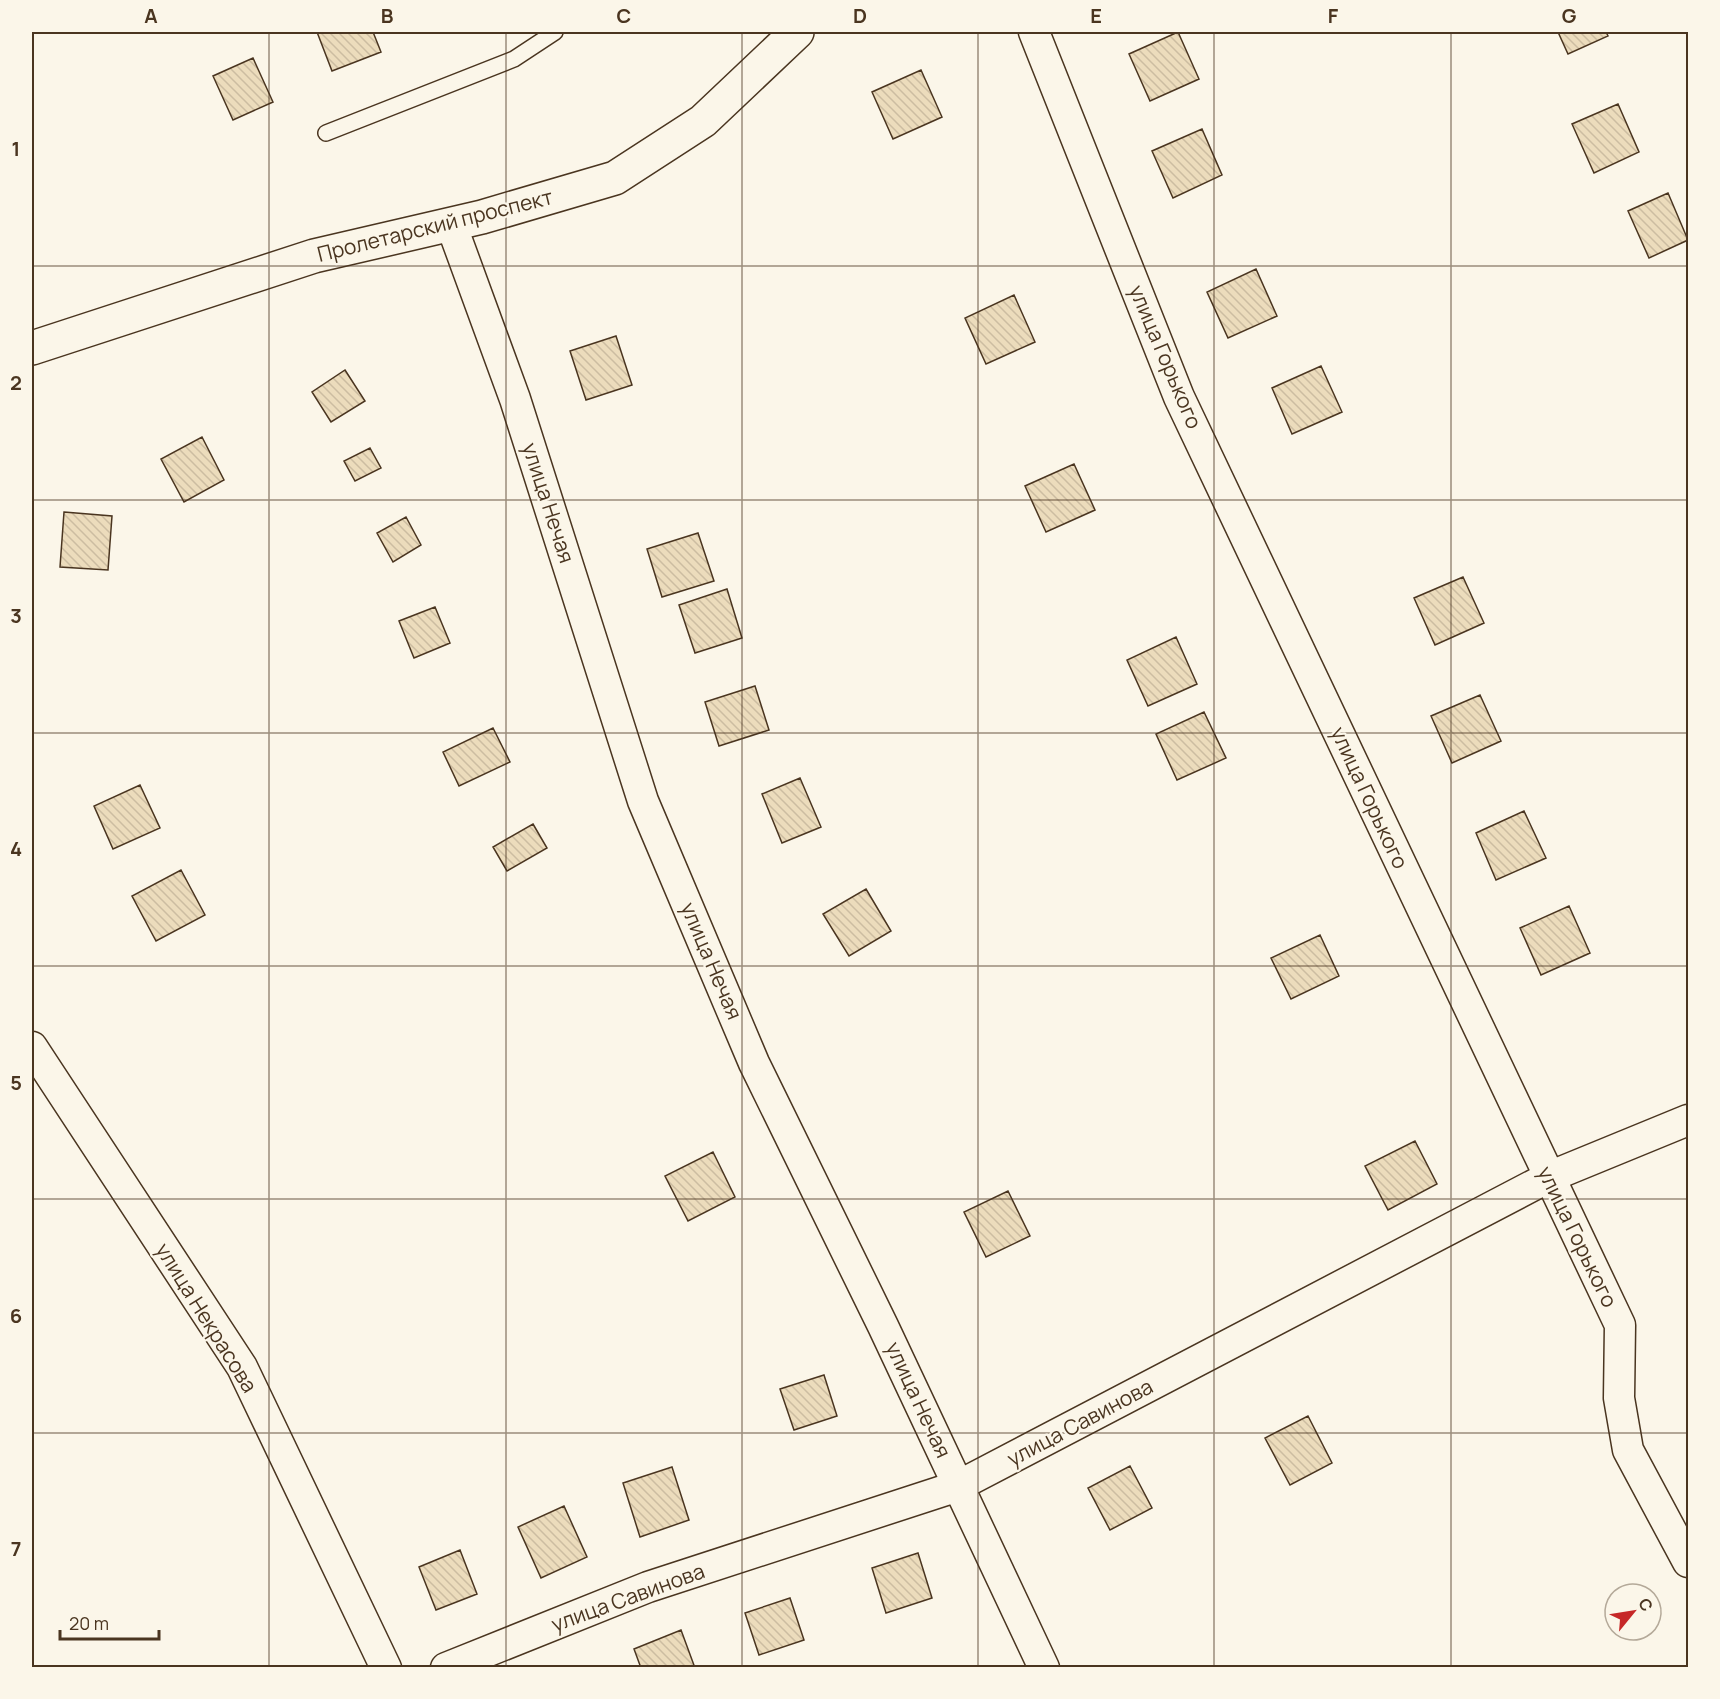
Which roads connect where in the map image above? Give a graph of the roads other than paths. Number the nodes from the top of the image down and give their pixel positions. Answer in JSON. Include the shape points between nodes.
{"nodes":[{"id":1,"x":555,"y":32,"type":"edge"},
{"id":2,"x":797,"y":32,"type":"edge"},
{"id":3,"x":1035,"y":32,"type":"edge"},
{"id":4,"x":326,"y":133,"type":"dead end"},
{"id":5,"x":451,"y":224,"type":"junction"},
{"id":6,"x":32,"y":348,"type":"edge"},
{"id":7,"x":32,"y":1047,"type":"edge"},
{"id":8,"x":1689,"y":1120,"type":"edge"},
{"id":9,"x":1549,"y":1177,"type":"junction"},
{"id":10,"x":958,"y":1486,"type":"junction"},
{"id":11,"x":1689,"y":1562,"type":"edge"},
{"id":12,"x":386,"y":1668,"type":"edge"},
{"id":13,"x":446,"y":1668,"type":"edge"},
{"id":14,"x":1044,"y":1668,"type":"edge"}],
"edges":[{"from":1,"to":4,"type":"lane","via":[[514,59]]},
{"from":2,"to":5,"type":"street","name":"Пролетарский проспект","via":[[703,121],[615,178]]},
{"from":3,"to":9,"type":"street","name":"улица Горького","via":[[1179,397]]},
{"from":5,"to":6,"type":"street","name":"Пролетарский проспект","via":[[315,256]]},
{"from":5,"to":10,"type":"street","name":"улица Нечая","via":[[514,399],[643,801],[754,1063]]},
{"from":7,"to":12,"type":"street","name":"улица Некрасова","via":[[242,1367]]},
{"from":8,"to":9,"type":"street","name":"улица Савинова"},
{"from":9,"to":10,"type":"street","name":"улица Савинова"},
{"from":9,"to":11,"type":"street","name":"улица Горького","via":[[1620,1325],[1618,1398],[1628,1450]]},
{"from":10,"to":13,"type":"street","name":"улица Савинова","via":[[648,1587]]},
{"from":10,"to":14,"type":"street","name":"улица Нечая"}]}
